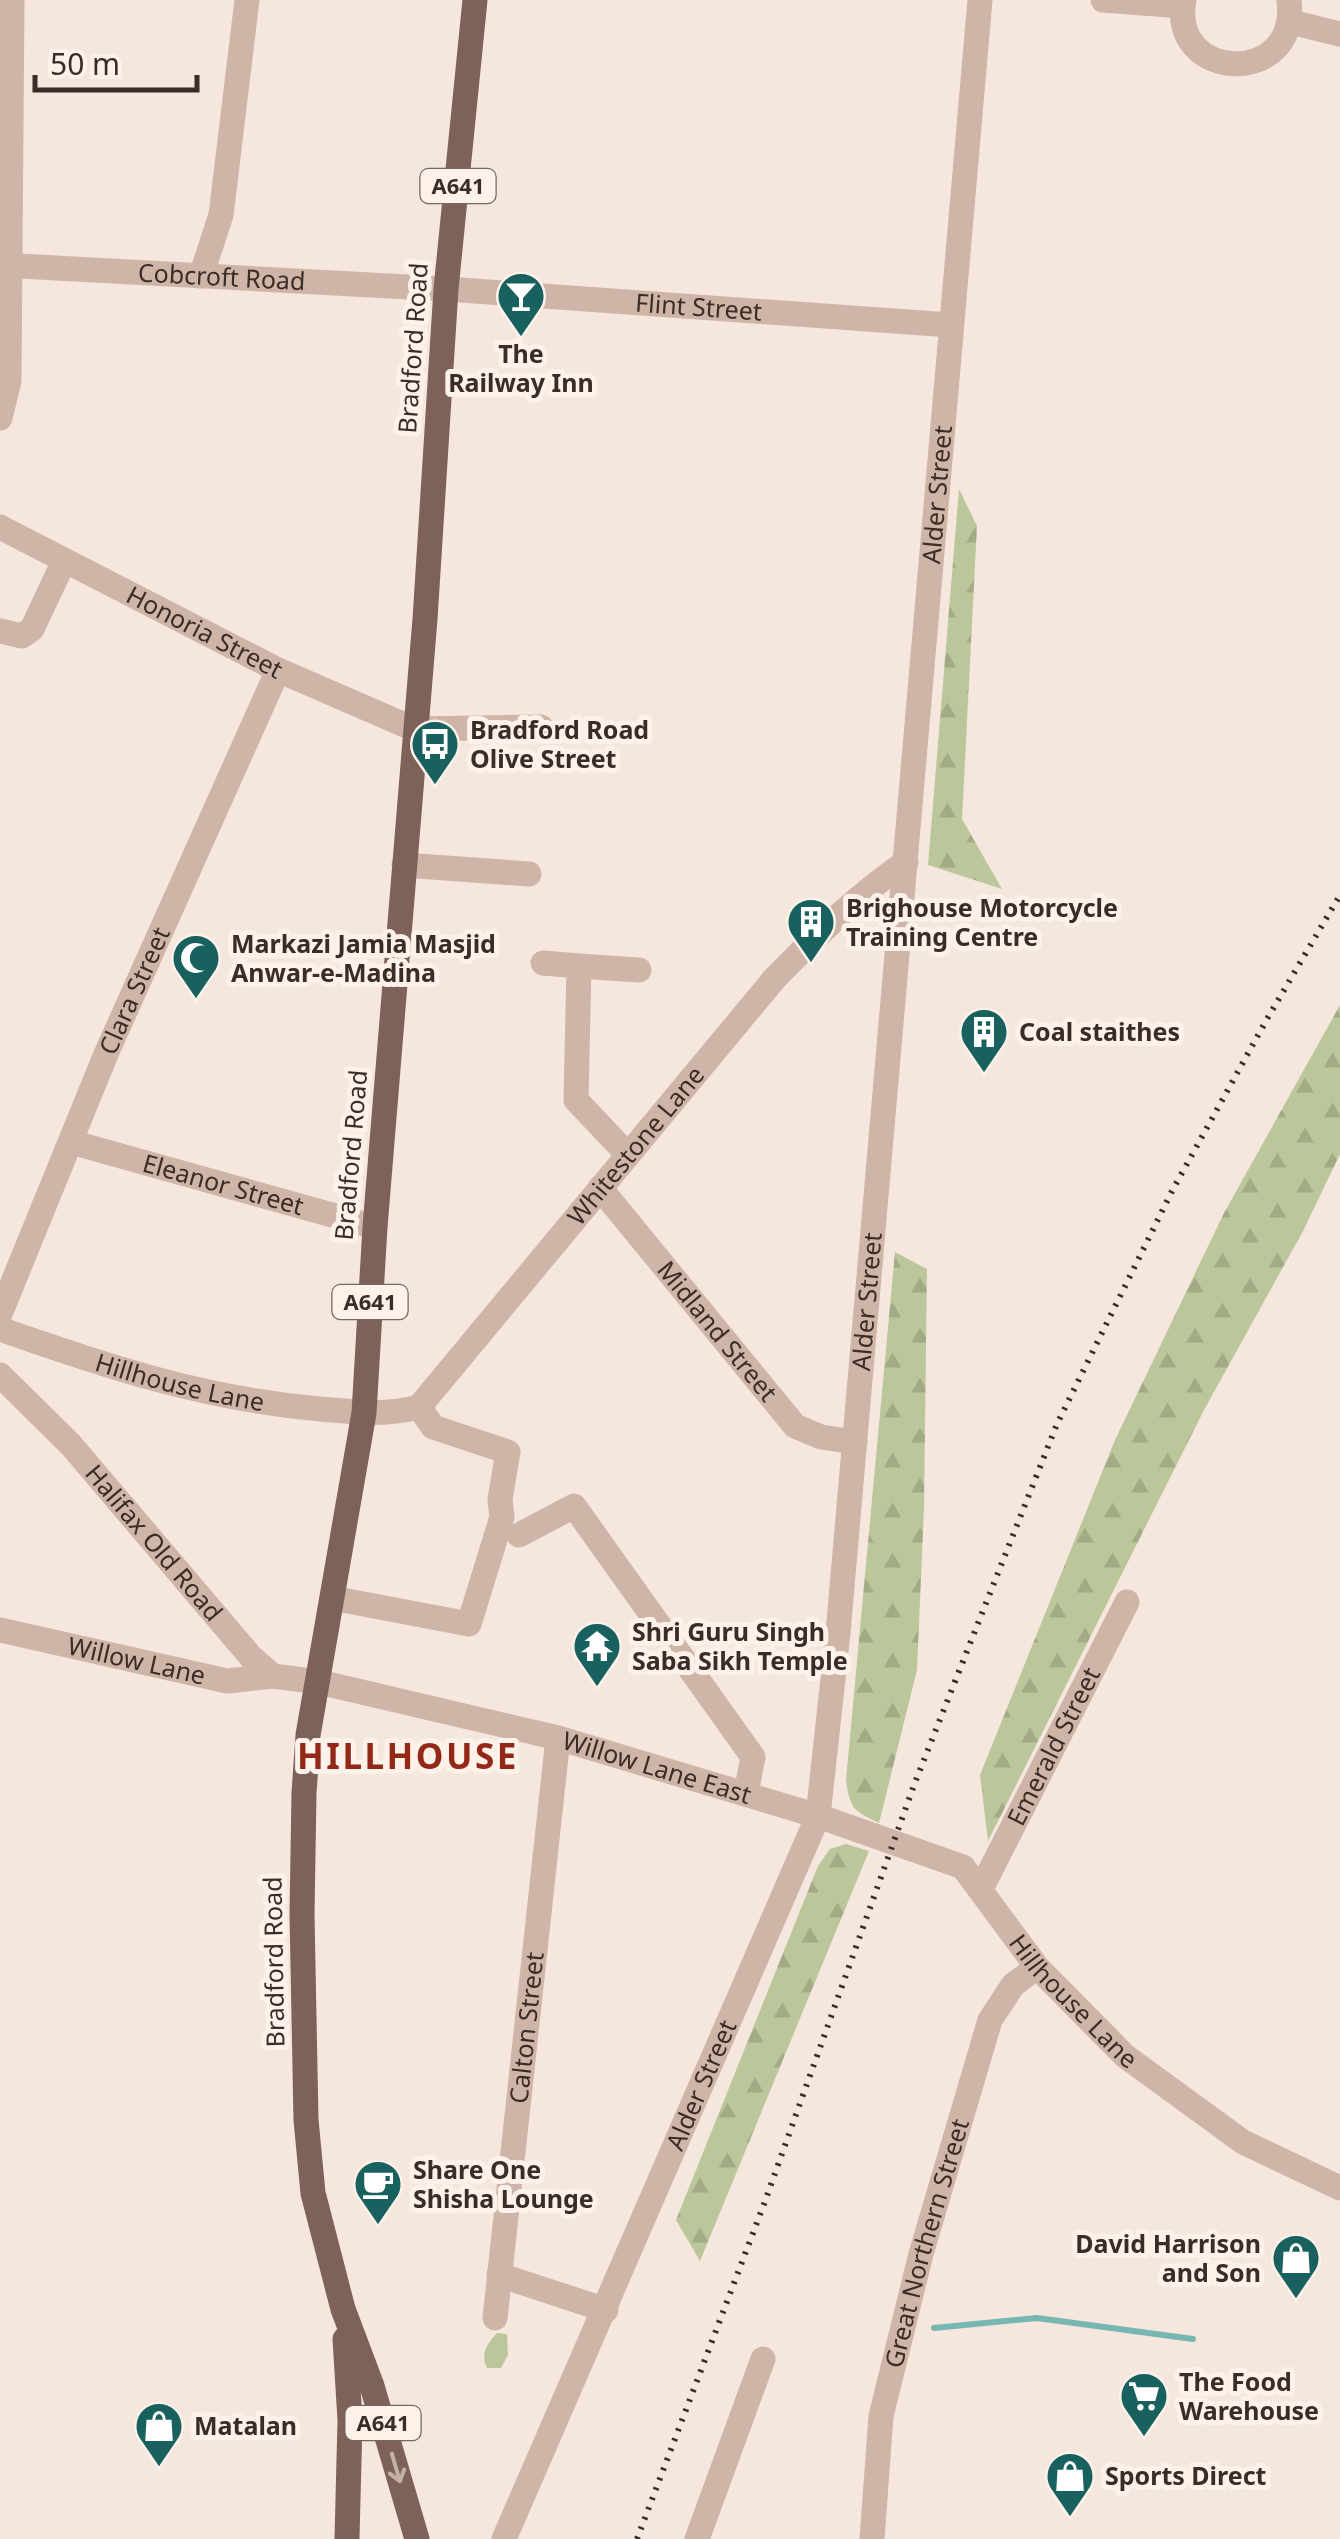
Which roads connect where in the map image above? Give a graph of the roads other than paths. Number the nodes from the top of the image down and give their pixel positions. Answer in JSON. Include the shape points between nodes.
{"nodes":[{"id":1,"x":12,"y":0,"type":"edge"},
{"id":2,"x":247,"y":0,"type":"edge"},
{"id":3,"x":980,"y":0,"type":"edge"},
{"id":4,"x":1102,"y":0,"type":"edge"},
{"id":5,"x":475,"y":2,"type":"edge"},
{"id":6,"x":1183,"y":3,"type":"edge"},
{"id":7,"x":1290,"y":11,"type":"edge"},
{"id":8,"x":1340,"y":34,"type":"edge"},
{"id":9,"x":4,"y":265,"type":"edge"},
{"id":10,"x":200,"y":276,"type":"junction"},
{"id":11,"x":446,"y":289,"type":"junction"},
{"id":12,"x":950,"y":324,"type":"junction"},
{"id":13,"x":0,"y":418,"type":"edge"},
{"id":14,"x":0,"y":527,"type":"edge"},
{"id":15,"x":64,"y":561,"type":"junction"},
{"id":16,"x":0,"y":631,"type":"edge"},
{"id":17,"x":278,"y":670,"type":"junction"},
{"id":18,"x":541,"y":726,"type":"dead end"},
{"id":19,"x":414,"y":729,"type":"junction"},
{"id":20,"x":906,"y":862,"type":"junction"},
{"id":21,"x":404,"y":865,"type":"junction"},
{"id":22,"x":529,"y":874,"type":"dead end"},
{"id":23,"x":543,"y":963,"type":"dead end"},
{"id":24,"x":579,"y":966,"type":"junction"},
{"id":25,"x":639,"y":970,"type":"dead end"},
{"id":26,"x":71,"y":1142,"type":"junction"},
{"id":27,"x":628,"y":1155,"type":"junction"},
{"id":28,"x":600,"y":1188,"type":"junction"},
{"id":29,"x":375,"y":1227,"type":"junction"},
{"id":30,"x":0,"y":1314,"type":"edge"},
{"id":31,"x":0,"y":1329,"type":"edge"},
{"id":32,"x":0,"y":1375,"type":"edge"},
{"id":33,"x":419,"y":1407,"type":"junction"},
{"id":34,"x":364,"y":1413,"type":"junction"},
{"id":35,"x":855,"y":1442,"type":"junction"},
{"id":36,"x":519,"y":1535,"type":"dead end"},
{"id":37,"x":332,"y":1598,"type":"junction"},
{"id":38,"x":1128,"y":1602,"type":"dead end"},
{"id":39,"x":0,"y":1630,"type":"edge"},
{"id":40,"x":273,"y":1676,"type":"junction"},
{"id":41,"x":319,"y":1682,"type":"junction"},
{"id":42,"x":558,"y":1738,"type":"junction"},
{"id":43,"x":746,"y":1793,"type":"junction"},
{"id":44,"x":818,"y":1816,"type":"junction"},
{"id":45,"x":981,"y":1889,"type":"junction"},
{"id":46,"x":1038,"y":1967,"type":"junction"},
{"id":47,"x":1340,"y":2188,"type":"edge"},
{"id":48,"x":499,"y":2274,"type":"junction"},
{"id":49,"x":343,"y":2309,"type":"junction"},
{"id":50,"x":606,"y":2310,"type":"junction"},
{"id":51,"x":494,"y":2318,"type":"dead end"},
{"id":52,"x":763,"y":2359,"type":"dead end"},
{"id":53,"x":347,"y":2539,"type":"edge"},
{"id":54,"x":417,"y":2539,"type":"edge"},
{"id":55,"x":504,"y":2539,"type":"edge"},
{"id":56,"x":698,"y":2539,"type":"edge"},
{"id":57,"x":872,"y":2539,"type":"edge"}],
"edges":[{"from":1,"to":9,"type":"street"},
{"from":2,"to":10,"type":"street","via":[[221,215]]},
{"from":3,"to":12,"type":"street","name":"Alder Street"},
{"from":4,"to":6,"type":"street"},
{"from":5,"to":11,"type":"main road","name":"Bradford Road","number":"A641"},
{"from":6,"to":7,"type":"street","via":[[1192,42],[1205,56],[1232,66],[1270,54],[1284,38]]},
{"from":7,"to":8,"type":"street"},
{"from":9,"to":10,"type":"street","name":"Cobcroft Road"},
{"from":9,"to":13,"type":"street","via":[[9,381]]},
{"from":10,"to":11,"type":"street","name":"Cobcroft Road"},
{"from":11,"to":12,"type":"street","name":"Flint Street"},
{"from":11,"to":19,"type":"main road","name":"Bradford Road","number":"A641"},
{"from":12,"to":20,"type":"street","name":"Alder Street"},
{"from":14,"to":15,"type":"street","name":"Honoria Street"},
{"from":15,"to":16,"type":"street","via":[[32,629],[22,636]]},
{"from":15,"to":17,"type":"street","name":"Honoria Street"},
{"from":17,"to":19,"type":"street","name":"Honoria Street"},
{"from":17,"to":26,"type":"street","name":"Clara Street"},
{"from":18,"to":19,"type":"street"},
{"from":19,"to":21,"type":"main road","name":"Bradford Road","number":"A641"},
{"from":20,"to":27,"type":"street","name":"Whitestone Lane","via":[[830,922],[776,978]]},
{"from":20,"to":35,"type":"street","name":"Alder Street"},
{"from":21,"to":22,"type":"street"},
{"from":21,"to":29,"type":"main road","name":"Bradford Road","number":"A641"},
{"from":23,"to":24,"type":"street"},
{"from":24,"to":25,"type":"street"},
{"from":24,"to":27,"type":"street","via":[[576,1100]]},
{"from":26,"to":29,"type":"street","name":"Eleanor Street"},
{"from":26,"to":30,"type":"street","name":"Clara Street"},
{"from":27,"to":28,"type":"street","name":"Whitestone Lane"},
{"from":28,"to":33,"type":"street","name":"Whitestone Lane"},
{"from":28,"to":35,"type":"street","name":"Midland Street","via":[[795,1426]]},
{"from":29,"to":34,"type":"main road","name":"Bradford Road","number":"A641"},
{"from":31,"to":34,"type":"street","name":"Hillhouse Lane","via":[[209,1395]]},
{"from":32,"to":40,"type":"street","name":"Halifax Old Road","via":[[71,1445]]},
{"from":33,"to":34,"type":"street"},
{"from":33,"to":37,"type":"street","via":[[433,1427],[508,1452],[502,1517],[469,1624]]},
{"from":34,"to":37,"type":"main road","name":"Bradford Road","number":"A641"},
{"from":35,"to":44,"type":"street","name":"Alder Street"},
{"from":36,"to":43,"type":"street","via":[[574,1506],[753,1757]]},
{"from":37,"to":41,"type":"main road","name":"Bradford Road","number":"A641"},
{"from":38,"to":45,"type":"street","name":"Emerald Street"},
{"from":39,"to":40,"type":"street","name":"Willow Lane","via":[[227,1681]]},
{"from":40,"to":41,"type":"street"},
{"from":41,"to":42,"type":"street","name":"Willow Lane East"},
{"from":41,"to":49,"type":"main road","name":"Bradford Road","number":"A641","via":[[304,1794],[306,2120],[313,2193]]},
{"from":42,"to":43,"type":"street","name":"Willow Lane East"},
{"from":42,"to":48,"type":"street","name":"Calton Street"},
{"from":43,"to":44,"type":"street","name":"Willow Lane East"},
{"from":44,"to":45,"type":"street","name":"Hillhouse Lane","via":[[963,1866]]},
{"from":44,"to":50,"type":"street","name":"Alder Street"},
{"from":45,"to":46,"type":"street","name":"Hillhouse Lane"},
{"from":46,"to":47,"type":"street","name":"Hillhouse Lane","via":[[1124,2056],[1243,2142]]},
{"from":46,"to":57,"type":"street","name":"Great Northern Street","via":[[1013,1985],[990,2020],[921,2254],[881,2416]]},
{"from":48,"to":50,"type":"street"},
{"from":48,"to":51,"type":"street","name":"Calton Street"},
{"from":49,"to":53,"type":"main road","name":"Bradford Road","number":"A641","via":[[350,2420]]},
{"from":49,"to":54,"type":"main road","name":"Bradford Road","number":"A641","one_way":true},
{"from":50,"to":55,"type":"street","name":"Alder Street"},
{"from":52,"to":56,"type":"street"}]}
